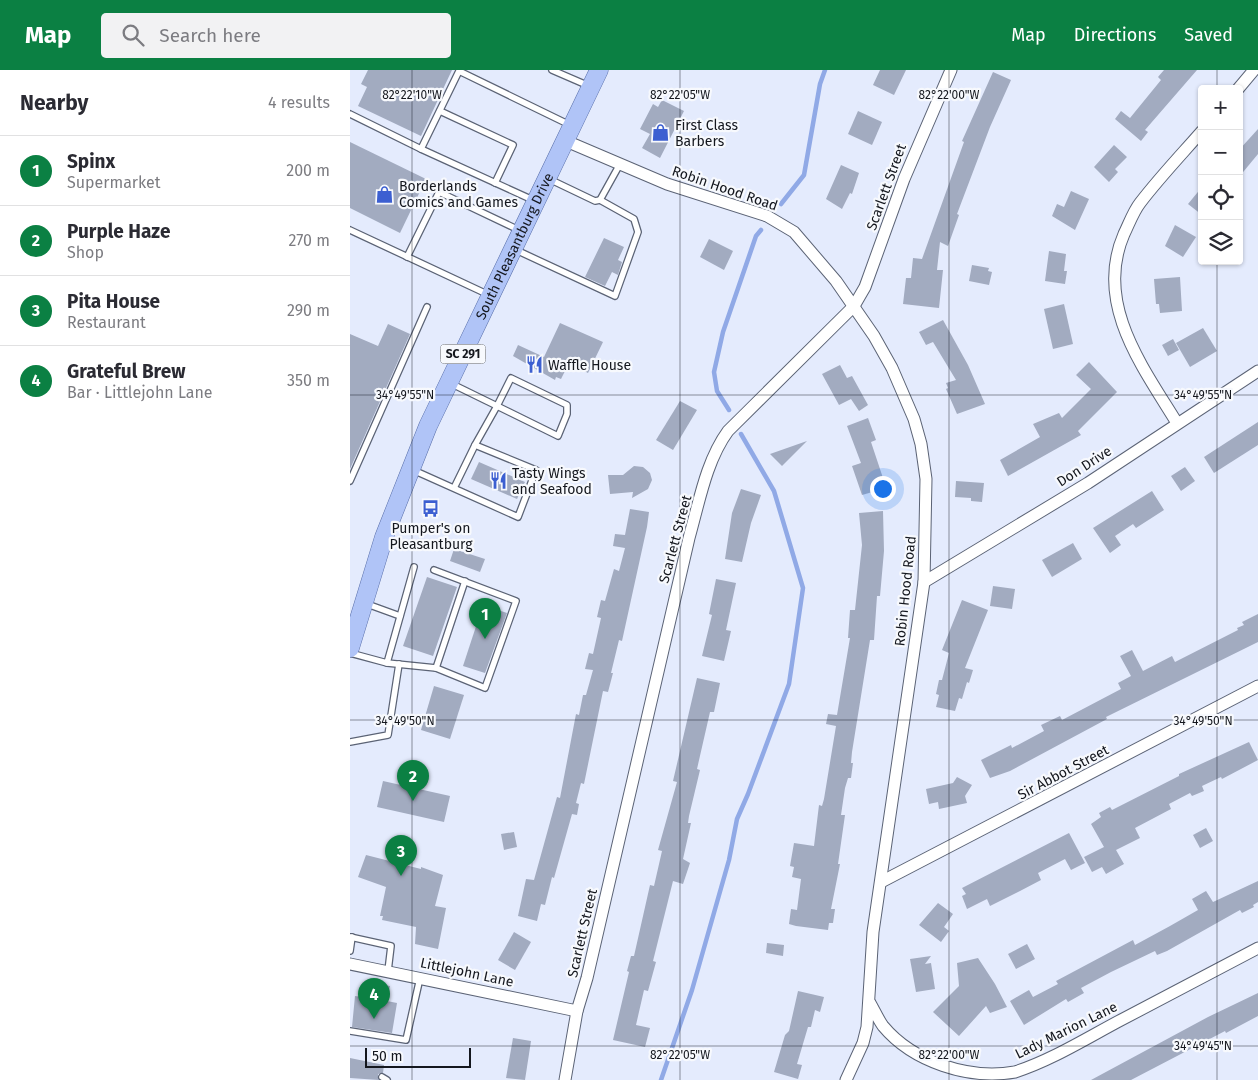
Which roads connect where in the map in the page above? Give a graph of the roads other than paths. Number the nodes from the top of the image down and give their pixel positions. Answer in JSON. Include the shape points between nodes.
{"nodes":[{"id":1,"x":552,"y":70,"type":"edge"},
{"id":2,"x":599,"y":70,"type":"edge"},
{"id":3,"x":950,"y":70,"type":"edge"},
{"id":4,"x":1254,"y":70,"type":"edge"},
{"id":5,"x":1241,"y":85,"type":"edge"},
{"id":6,"x":591,"y":87,"type":"junction"},
{"id":7,"x":440,"y":110,"type":"junction"},
{"id":8,"x":350,"y":114,"type":"edge"},
{"id":9,"x":570,"y":134,"type":"junction"},
{"id":10,"x":1198,"y":136,"type":"edge"},
{"id":11,"x":421,"y":149,"type":"junction"},
{"id":12,"x":620,"y":164,"type":"junction"},
{"id":13,"x":548,"y":178,"type":"junction"},
{"id":14,"x":495,"y":183,"type":"junction"},
{"id":15,"x":600,"y":200,"type":"junction"},
{"id":16,"x":537,"y":202,"type":"junction"},
{"id":17,"x":350,"y":230,"type":"edge"},
{"id":18,"x":523,"y":232,"type":"junction"},
{"id":19,"x":514,"y":249,"type":"junction"},
{"id":20,"x":408,"y":257,"type":"junction"},
{"id":21,"x":491,"y":296,"type":"junction"},
{"id":22,"x":854,"y":306,"type":"junction"},
{"id":23,"x":427,"y":307,"type":"dead end"},
{"id":24,"x":1258,"y":371,"type":"edge"},
{"id":25,"x":449,"y":382,"type":"junction"},
{"id":26,"x":497,"y":406,"type":"junction"},
{"id":27,"x":1177,"y":423,"type":"junction"},
{"id":28,"x":475,"y":445,"type":"junction"},
{"id":29,"x":411,"y":469,"type":"junction"},
{"id":30,"x":350,"y":481,"type":"edge"},
{"id":31,"x":454,"y":488,"type":"junction"},
{"id":32,"x":414,"y":567,"type":"dead end"},
{"id":33,"x":434,"y":570,"type":"dead end"},
{"id":34,"x":465,"y":581,"type":"junction"},
{"id":35,"x":924,"y":582,"type":"junction"},
{"id":36,"x":362,"y":603,"type":"junction"},
{"id":37,"x":400,"y":616,"type":"junction"},
{"id":38,"x":350,"y":648,"type":"edge"},
{"id":39,"x":350,"y":653,"type":"edge"},
{"id":40,"x":387,"y":663,"type":"junction"},
{"id":41,"x":399,"y":664,"type":"junction"},
{"id":42,"x":436,"y":668,"type":"junction"},
{"id":43,"x":1258,"y":686,"type":"edge"},
{"id":44,"x":350,"y":742,"type":"edge"},
{"id":45,"x":880,"y":882,"type":"junction"},
{"id":46,"x":351,"y":937,"type":"edge"},
{"id":47,"x":1258,"y":948,"type":"edge"},
{"id":48,"x":350,"y":951,"type":"edge"},
{"id":49,"x":350,"y":964,"type":"edge"},
{"id":50,"x":388,"y":971,"type":"junction"},
{"id":51,"x":420,"y":978,"type":"junction"},
{"id":52,"x":870,"y":1003,"type":"junction"},
{"id":53,"x":577,"y":1011,"type":"junction"},
{"id":54,"x":350,"y":1031,"type":"edge"},
{"id":55,"x":565,"y":1080,"type":"edge"},
{"id":56,"x":846,"y":1080,"type":"edge"}],
"edges":[{"from":1,"to":6,"type":"lane"},
{"from":2,"to":6,"type":"main road","name":"South Pleasantburg Drive","number":"SC 291"},
{"from":3,"to":22,"type":"street","name":"Scarlett Street","via":[[904,179],[869,278]]},
{"from":4,"to":5,"type":"street"},
{"from":6,"to":9,"type":"main road","name":"South Pleasantburg Drive","number":"SC 291"},
{"from":7,"to":9,"type":"lane","via":[[459,71]]},
{"from":7,"to":11,"type":"lane"},
{"from":7,"to":14,"type":"lane","via":[[513,145]]},
{"from":8,"to":11,"type":"lane"},
{"from":9,"to":12,"type":"street","name":"Robin Hood Road"},
{"from":9,"to":13,"type":"main road","name":"South Pleasantburg Drive","number":"SC 291"},
{"from":10,"to":27,"type":"street","via":[[1138,204],[1121,241],[1115,277],[1121,322],[1132,348]]},
{"from":11,"to":14,"type":"lane"},
{"from":12,"to":15,"type":"lane"},
{"from":12,"to":22,"type":"street","name":"Robin Hood Road","via":[[782,224],[807,245]]},
{"from":13,"to":15,"type":"lane","via":[[595,201]]},
{"from":13,"to":16,"type":"main road","name":"South Pleasantburg Drive","number":"SC 291"},
{"from":14,"to":16,"type":"lane"},
{"from":15,"to":19,"type":"lane","via":[[634,220],[638,232],[615,296]]},
{"from":16,"to":18,"type":"main road","name":"South Pleasantburg Drive","number":"SC 291"},
{"from":17,"to":20,"type":"lane"},
{"from":18,"to":19,"type":"main road","name":"South Pleasantburg Drive","number":"SC 291"},
{"from":18,"to":20,"type":"lane","via":[[439,192]]},
{"from":19,"to":21,"type":"main road","name":"South Pleasantburg Drive","number":"SC 291"},
{"from":20,"to":21,"type":"lane"},
{"from":21,"to":25,"type":"main road","name":"South Pleasantburg Drive","number":"SC 291"},
{"from":22,"to":35,"type":"street","name":"Robin Hood Road","via":[[895,375],[921,444],[927,504]]},
{"from":22,"to":53,"type":"street","name":"Scarlett Street","via":[[728,431],[714,458],[689,538]]},
{"from":23,"to":30,"type":"lane"},
{"from":24,"to":27,"type":"street","name":"Don Drive"},
{"from":25,"to":26,"type":"lane"},
{"from":25,"to":29,"type":"main road","name":"South Pleasantburg Drive","number":"SC 291"},
{"from":26,"to":26,"type":"lane","via":[[511,378],[568,405],[558,436]]},
{"from":26,"to":28,"type":"lane"},
{"from":27,"to":35,"type":"street","name":"Don Drive","via":[[1088,483]]},
{"from":28,"to":31,"type":"lane"},
{"from":28,"to":31,"type":"lane","via":[[536,470],[518,517]]},
{"from":29,"to":31,"type":"lane"},
{"from":29,"to":36,"type":"main road","name":"South Pleasantburg Drive","number":"SC 291"},
{"from":32,"to":37,"type":"lane"},
{"from":33,"to":34,"type":"lane"},
{"from":34,"to":42,"type":"lane"},
{"from":34,"to":42,"type":"lane","via":[[516,601],[485,688]]},
{"from":35,"to":45,"type":"street","name":"Robin Hood Road"},
{"from":36,"to":37,"type":"lane"},
{"from":36,"to":38,"type":"main road","name":"South Pleasantburg Drive","number":"SC 291"},
{"from":37,"to":40,"type":"lane"},
{"from":39,"to":40,"type":"lane"},
{"from":40,"to":41,"type":"lane"},
{"from":41,"to":42,"type":"lane"},
{"from":41,"to":44,"type":"lane","via":[[388,735]]},
{"from":43,"to":45,"type":"street","name":"Sir Abbot Street"},
{"from":45,"to":52,"type":"street","name":"Robin Hood Road","via":[[873,932]]},
{"from":46,"to":48,"type":"lane"},
{"from":46,"to":50,"type":"lane","via":[[391,946]]},
{"from":47,"to":52,"type":"street","name":"Lady Marion Lane","via":[[1051,1057],[1013,1073],[974,1075],[939,1067],[896,1038],[883,1025]]},
{"from":49,"to":50,"type":"street","name":"Littlejohn Lane"},
{"from":50,"to":51,"type":"street","name":"Littlejohn Lane"},
{"from":51,"to":53,"type":"street","name":"Littlejohn Lane"},
{"from":51,"to":54,"type":"lane","via":[[406,1040]]},
{"from":52,"to":56,"type":"street","name":"Robin Hood Road","via":[[863,1043]]},
{"from":53,"to":55,"type":"street","name":"Scarlett Street"}]}
